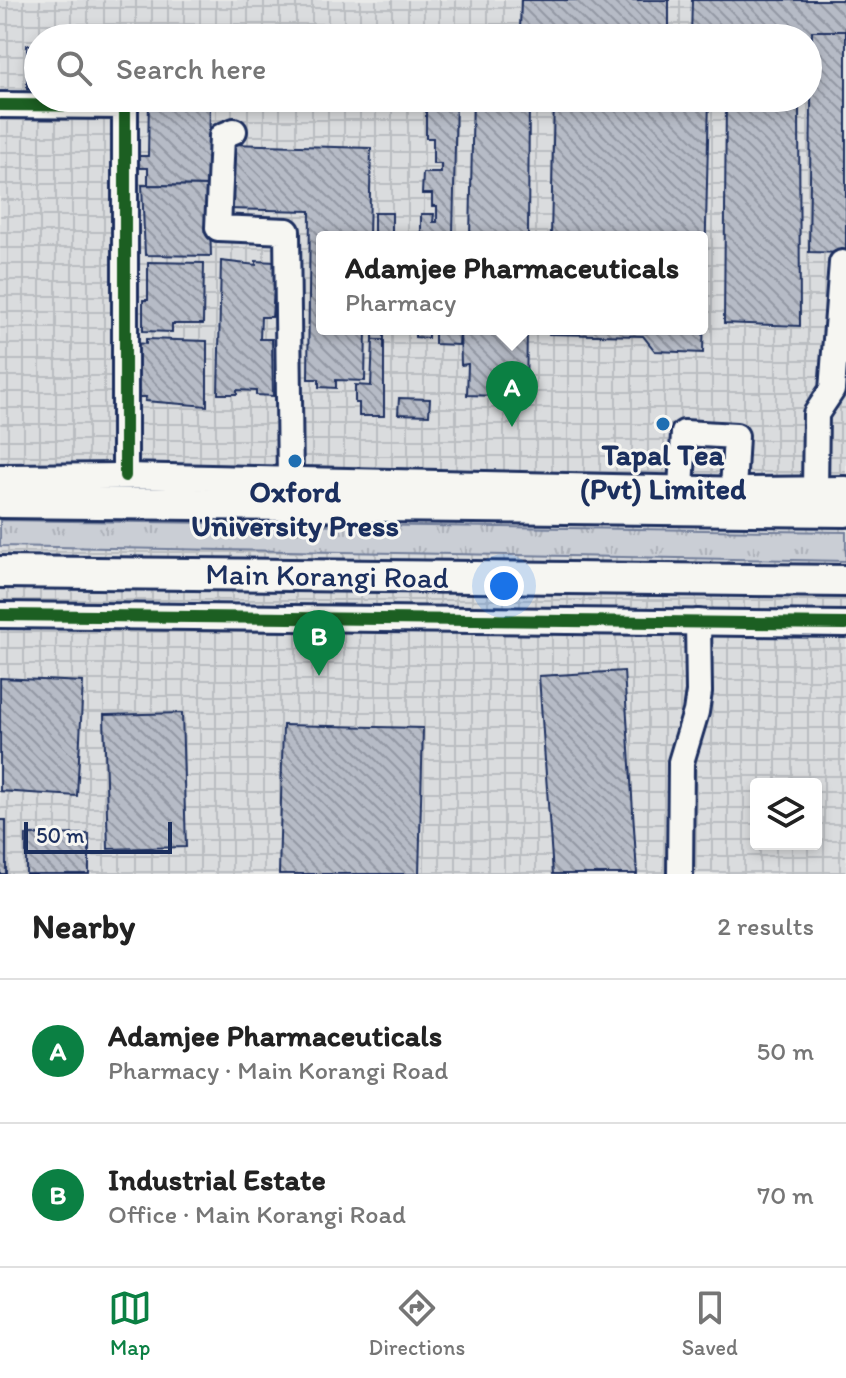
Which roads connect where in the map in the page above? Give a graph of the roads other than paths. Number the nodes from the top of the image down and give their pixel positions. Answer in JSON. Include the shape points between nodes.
{"nodes":[{"id":1,"x":0,"y":105,"type":"edge"},
{"id":2,"x":24,"y":105,"type":"edge"},
{"id":3,"x":125,"y":112,"type":"edge"},
{"id":4,"x":234,"y":131,"type":"dead end"},
{"id":5,"x":842,"y":263,"type":"dead end"},
{"id":6,"x":125,"y":476,"type":"junction"},
{"id":7,"x":0,"y":477,"type":"edge"},
{"id":8,"x":290,"y":481,"type":"junction"},
{"id":9,"x":681,"y":489,"type":"junction"},
{"id":10,"x":846,"y":489,"type":"edge"},
{"id":11,"x":733,"y":490,"type":"junction"},
{"id":12,"x":815,"y":490,"type":"junction"},
{"id":13,"x":0,"y":502,"type":"edge"},
{"id":14,"x":846,"y":511,"type":"edge"},
{"id":15,"x":0,"y":572,"type":"edge"},
{"id":16,"x":846,"y":581,"type":"edge"},
{"id":17,"x":0,"y":615,"type":"edge"},
{"id":18,"x":698,"y":622,"type":"junction"},
{"id":19,"x":846,"y":624,"type":"edge"},
{"id":20,"x":680,"y":874,"type":"edge"}],
"edges":[{"from":1,"to":2,"type":"street"},
{"from":3,"to":6,"type":"street"},
{"from":4,"to":8,"type":"street","via":[[222,136],[218,228],[287,231]]},
{"from":5,"to":12,"type":"street","via":[[832,390],[816,414]]},
{"from":6,"to":7,"type":"street"},
{"from":6,"to":8,"type":"street"},
{"from":8,"to":9,"type":"street"},
{"from":9,"to":11,"type":"street"},
{"from":9,"to":11,"type":"street","via":[[684,433],[736,436]]},
{"from":10,"to":12,"type":"street"},
{"from":11,"to":12,"type":"street"},
{"from":13,"to":14,"type":"main road"},
{"from":15,"to":16,"type":"main road","name":"Main Korangi Road"},
{"from":17,"to":18,"type":"street"},
{"from":18,"to":19,"type":"street"},
{"from":18,"to":20,"type":"street","via":[[699,692],[681,762]]}]}
